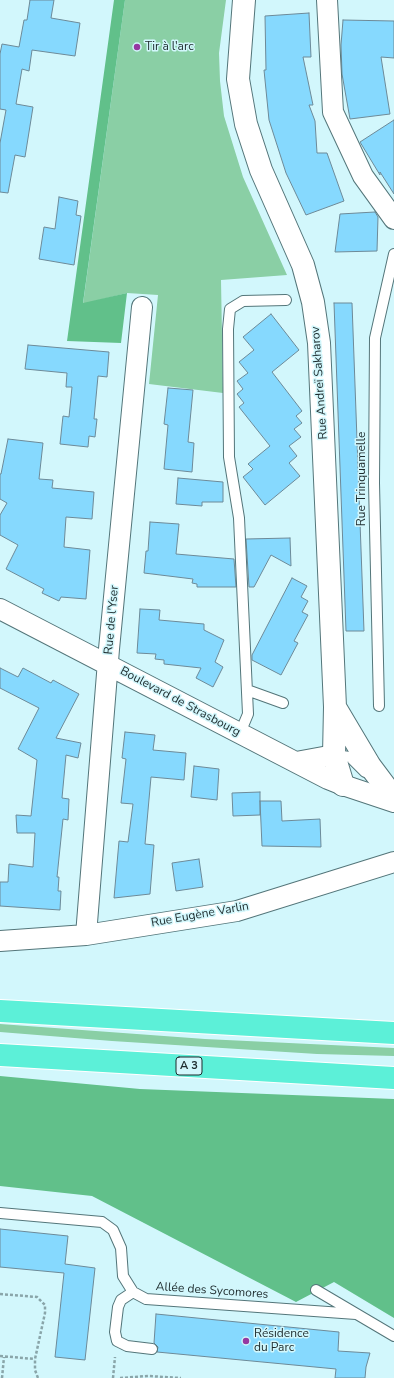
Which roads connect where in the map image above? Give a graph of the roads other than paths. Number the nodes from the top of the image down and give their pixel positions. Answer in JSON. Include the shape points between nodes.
{"nodes":[{"id":1,"x":244,"y":0,"type":"edge"},
{"id":2,"x":327,"y":0,"type":"edge"},
{"id":3,"x":394,"y":219,"type":"edge"},
{"id":4,"x":394,"y":254,"type":"edge"},
{"id":5,"x":286,"y":300,"type":"dead end"},
{"id":6,"x":142,"y":307,"type":"dead end"},
{"id":7,"x":0,"y":609,"type":"edge"},
{"id":8,"x":108,"y":664,"type":"junction"},
{"id":9,"x":247,"y":690,"type":"junction"},
{"id":10,"x":283,"y":702,"type":"dead end"},
{"id":11,"x":379,"y":706,"type":"dead end"},
{"id":12,"x":335,"y":707,"type":"junction"},
{"id":13,"x":240,"y":733,"type":"junction"},
{"id":14,"x":334,"y":755,"type":"junction"},
{"id":15,"x":296,"y":762,"type":"junction"},
{"id":16,"x":343,"y":785,"type":"junction"},
{"id":17,"x":394,"y":800,"type":"edge"},
{"id":18,"x":394,"y":862,"type":"edge"},
{"id":19,"x":86,"y":935,"type":"junction"},
{"id":20,"x":0,"y":941,"type":"edge"},
{"id":21,"x":0,"y":1011,"type":"edge"},
{"id":22,"x":386,"y":1032,"type":"edge"},
{"id":23,"x":0,"y":1055,"type":"edge"},
{"id":24,"x":386,"y":1077,"type":"edge"},
{"id":25,"x":0,"y":1213,"type":"edge"},
{"id":26,"x":316,"y":1290,"type":"dead end"},
{"id":27,"x":133,"y":1292,"type":"junction"},
{"id":28,"x":356,"y":1314,"type":"junction"},
{"id":29,"x":394,"y":1336,"type":"edge"},
{"id":30,"x":152,"y":1349,"type":"dead end"}],
"edges":[{"from":1,"to":12,"type":"street","name":"Rue Andreï Sakharov","via":[[238,79],[246,124],[261,170],[303,265],[313,302],[319,343]]},
{"from":2,"to":3,"type":"street","via":[[333,112],[363,176]]},
{"from":4,"to":11,"type":"lane","name":"Rue Trinquamelle","via":[[375,338],[374,483]]},
{"from":5,"to":9,"type":"lane","via":[[243,301],[230,309],[228,329],[230,457],[239,518]]},
{"from":6,"to":8,"type":"street","name":"Rue de l'Yser"},
{"from":7,"to":8,"type":"street","name":"Boulevard de Strasbourg"},
{"from":8,"to":13,"type":"street","name":"Boulevard de Strasbourg"},
{"from":8,"to":19,"type":"street","name":"Rue de l'Yser"},
{"from":9,"to":10,"type":"lane"},
{"from":9,"to":13,"type":"lane","via":[[248,714]]},
{"from":12,"to":14,"type":"street","name":"Rue Andreï Sakharov"},
{"from":12,"to":17,"type":"street","name":"Rue Andreï Sakharov","via":[[370,766]]},
{"from":13,"to":15,"type":"street","name":"Boulevard de Strasbourg"},
{"from":14,"to":15,"type":"street"},
{"from":14,"to":16,"type":"street","name":"Rue Andreï Sakharov"},
{"from":14,"to":17,"type":"lane","via":[[350,758]]},
{"from":15,"to":16,"type":"street","name":"Boulevard de Strasbourg"},
{"from":16,"to":17,"type":"street","name":"Boulevard de Strasbourg"},
{"from":18,"to":19,"type":"street","name":"Rue Eugène Varlin","via":[[237,911]]},
{"from":19,"to":20,"type":"street","name":"Rue Eugène Varlin"},
{"from":21,"to":22,"type":"highway"},
{"from":23,"to":24,"type":"highway","number":"A 3"},
{"from":25,"to":27,"type":"lane","via":[[102,1222],[113,1230],[121,1248],[123,1276]]},
{"from":26,"to":28,"type":"lane"},
{"from":27,"to":28,"type":"lane","name":"Allée des Sycomores","via":[[146,1299]]},
{"from":27,"to":30,"type":"lane","via":[[122,1300],[118,1307],[115,1332],[117,1340],[127,1346]]},
{"from":28,"to":29,"type":"lane","name":"Allée des Sycomores"}]}
